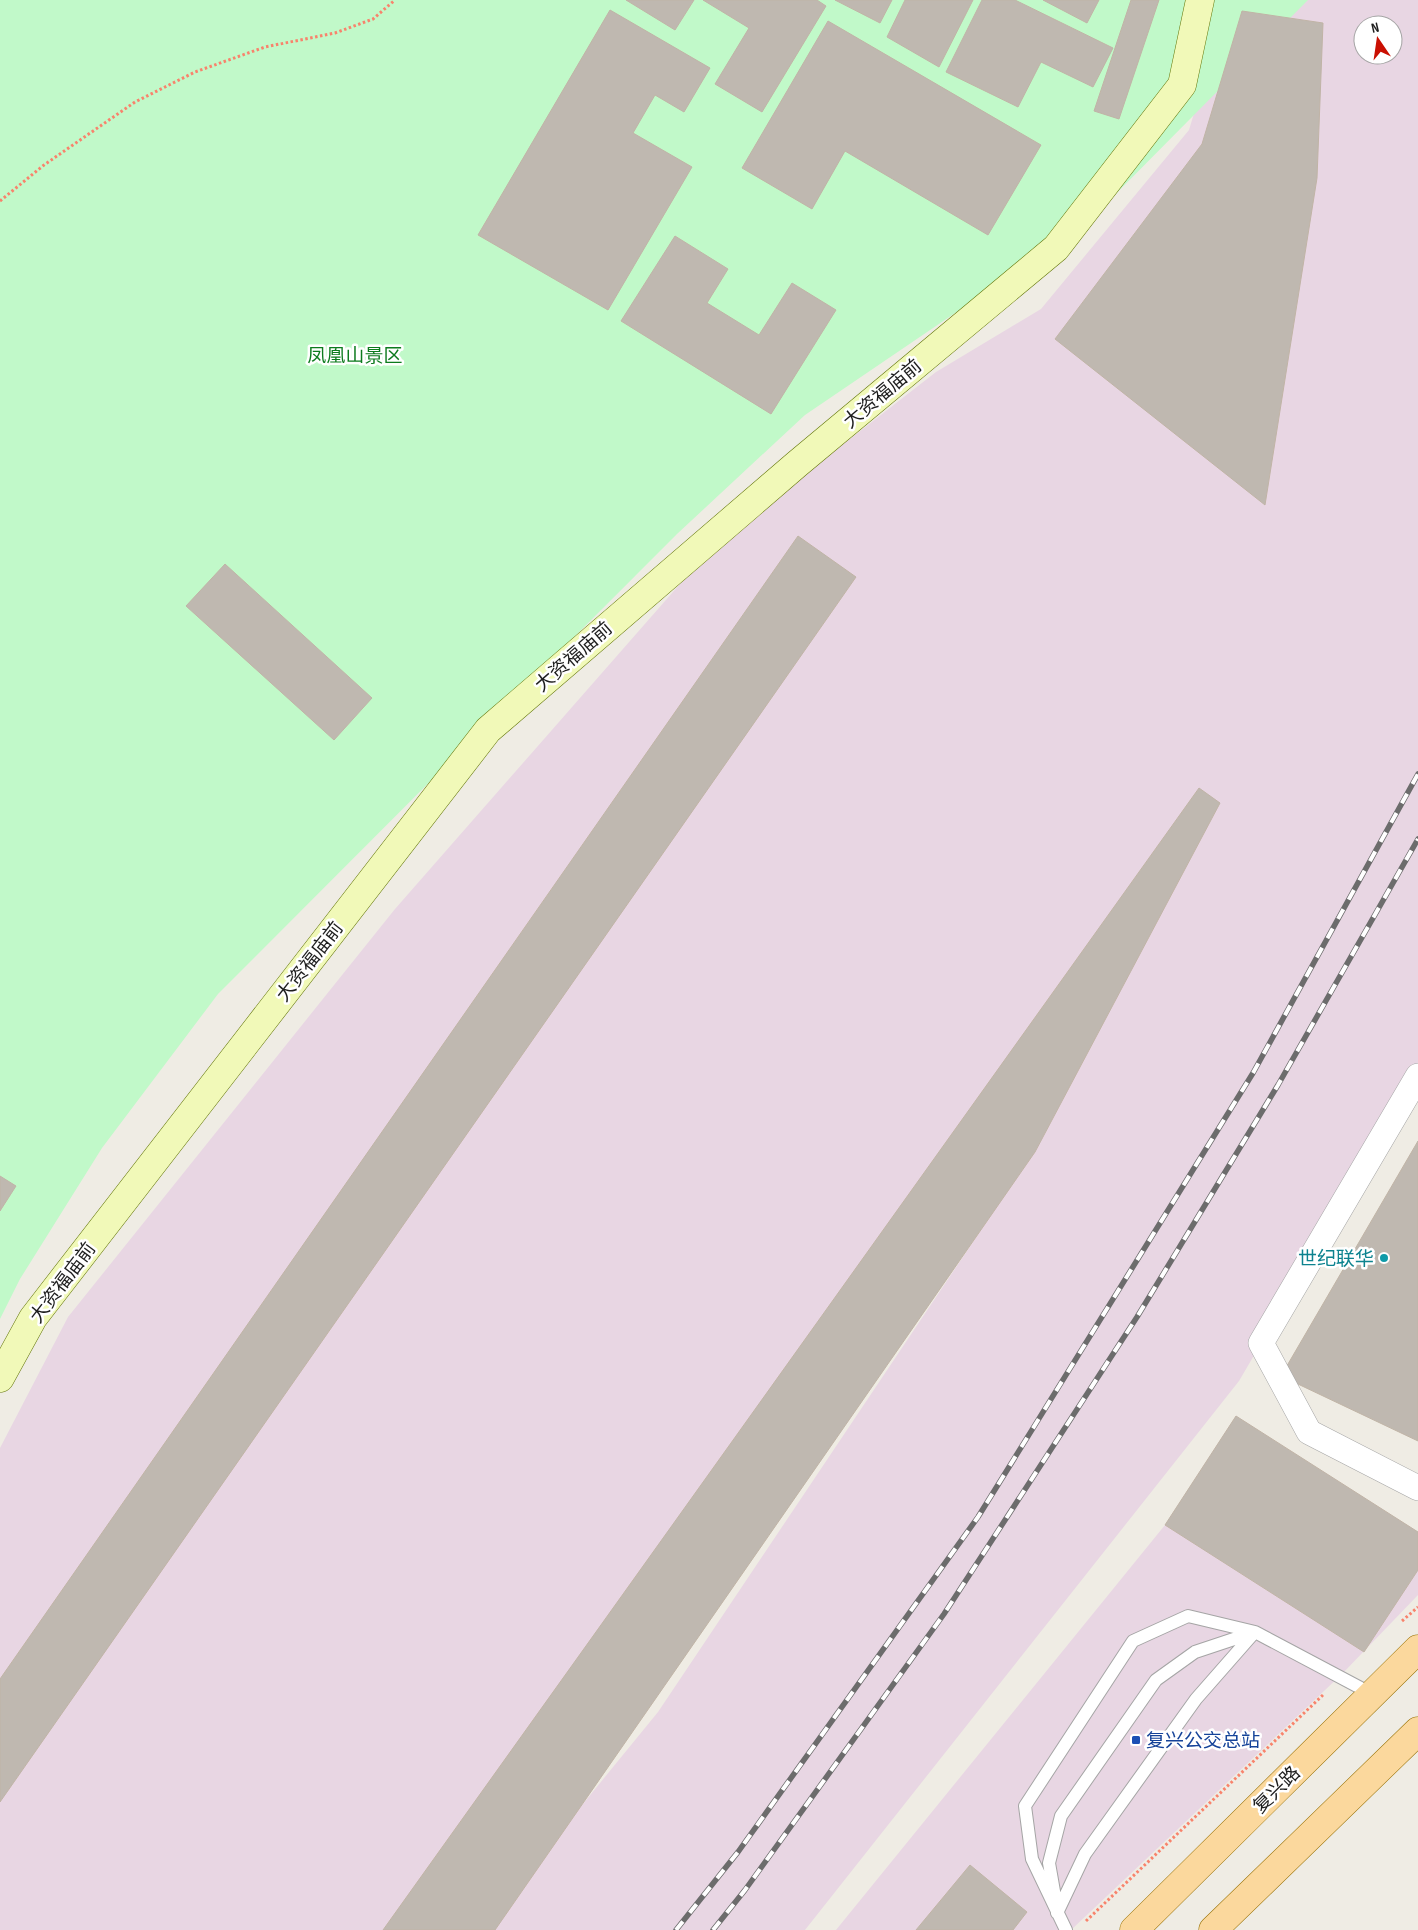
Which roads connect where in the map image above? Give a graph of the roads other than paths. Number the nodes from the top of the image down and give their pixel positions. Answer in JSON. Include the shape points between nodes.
{"nodes":[{"id":1,"x":1200,"y":0,"type":"edge"},
{"id":2,"x":1418,"y":1076,"type":"edge"},
{"id":3,"x":0,"y":1378,"type":"edge"},
{"id":4,"x":1418,"y":1488,"type":"edge"},
{"id":5,"x":1255,"y":1632,"type":"junction"},
{"id":6,"x":1418,"y":1649,"type":"edge"},
{"id":7,"x":1372,"y":1694,"type":"junction"},
{"id":8,"x":1418,"y":1731,"type":"edge"},
{"id":9,"x":1057,"y":1913,"type":"junction"},
{"id":10,"x":1066,"y":1930,"type":"edge"},
{"id":11,"x":1134,"y":1930,"type":"edge"},
{"id":12,"x":1213,"y":1930,"type":"edge"}],
"edges":[{"from":1,"to":3,"type":"street","name":"大资福庙前","via":[[1182,85],[1056,248],[797,464],[488,730],[33,1318]]},
{"from":2,"to":4,"type":"street","via":[[1261,1343],[1309,1432]]},
{"from":5,"to":7,"type":"lane"},
{"from":5,"to":9,"type":"lane","via":[[1196,1699],[1085,1854]]},
{"from":5,"to":9,"type":"lane","via":[[1195,1652],[1156,1680],[1061,1816],[1049,1863]]},
{"from":5,"to":9,"type":"lane","via":[[1188,1616],[1133,1641],[1025,1806],[1032,1859]]},
{"from":6,"to":7,"type":"main road","name":"复兴路"},
{"from":7,"to":11,"type":"main road","name":"复兴路"},
{"from":8,"to":12,"type":"main road"},
{"from":9,"to":10,"type":"lane"}]}
